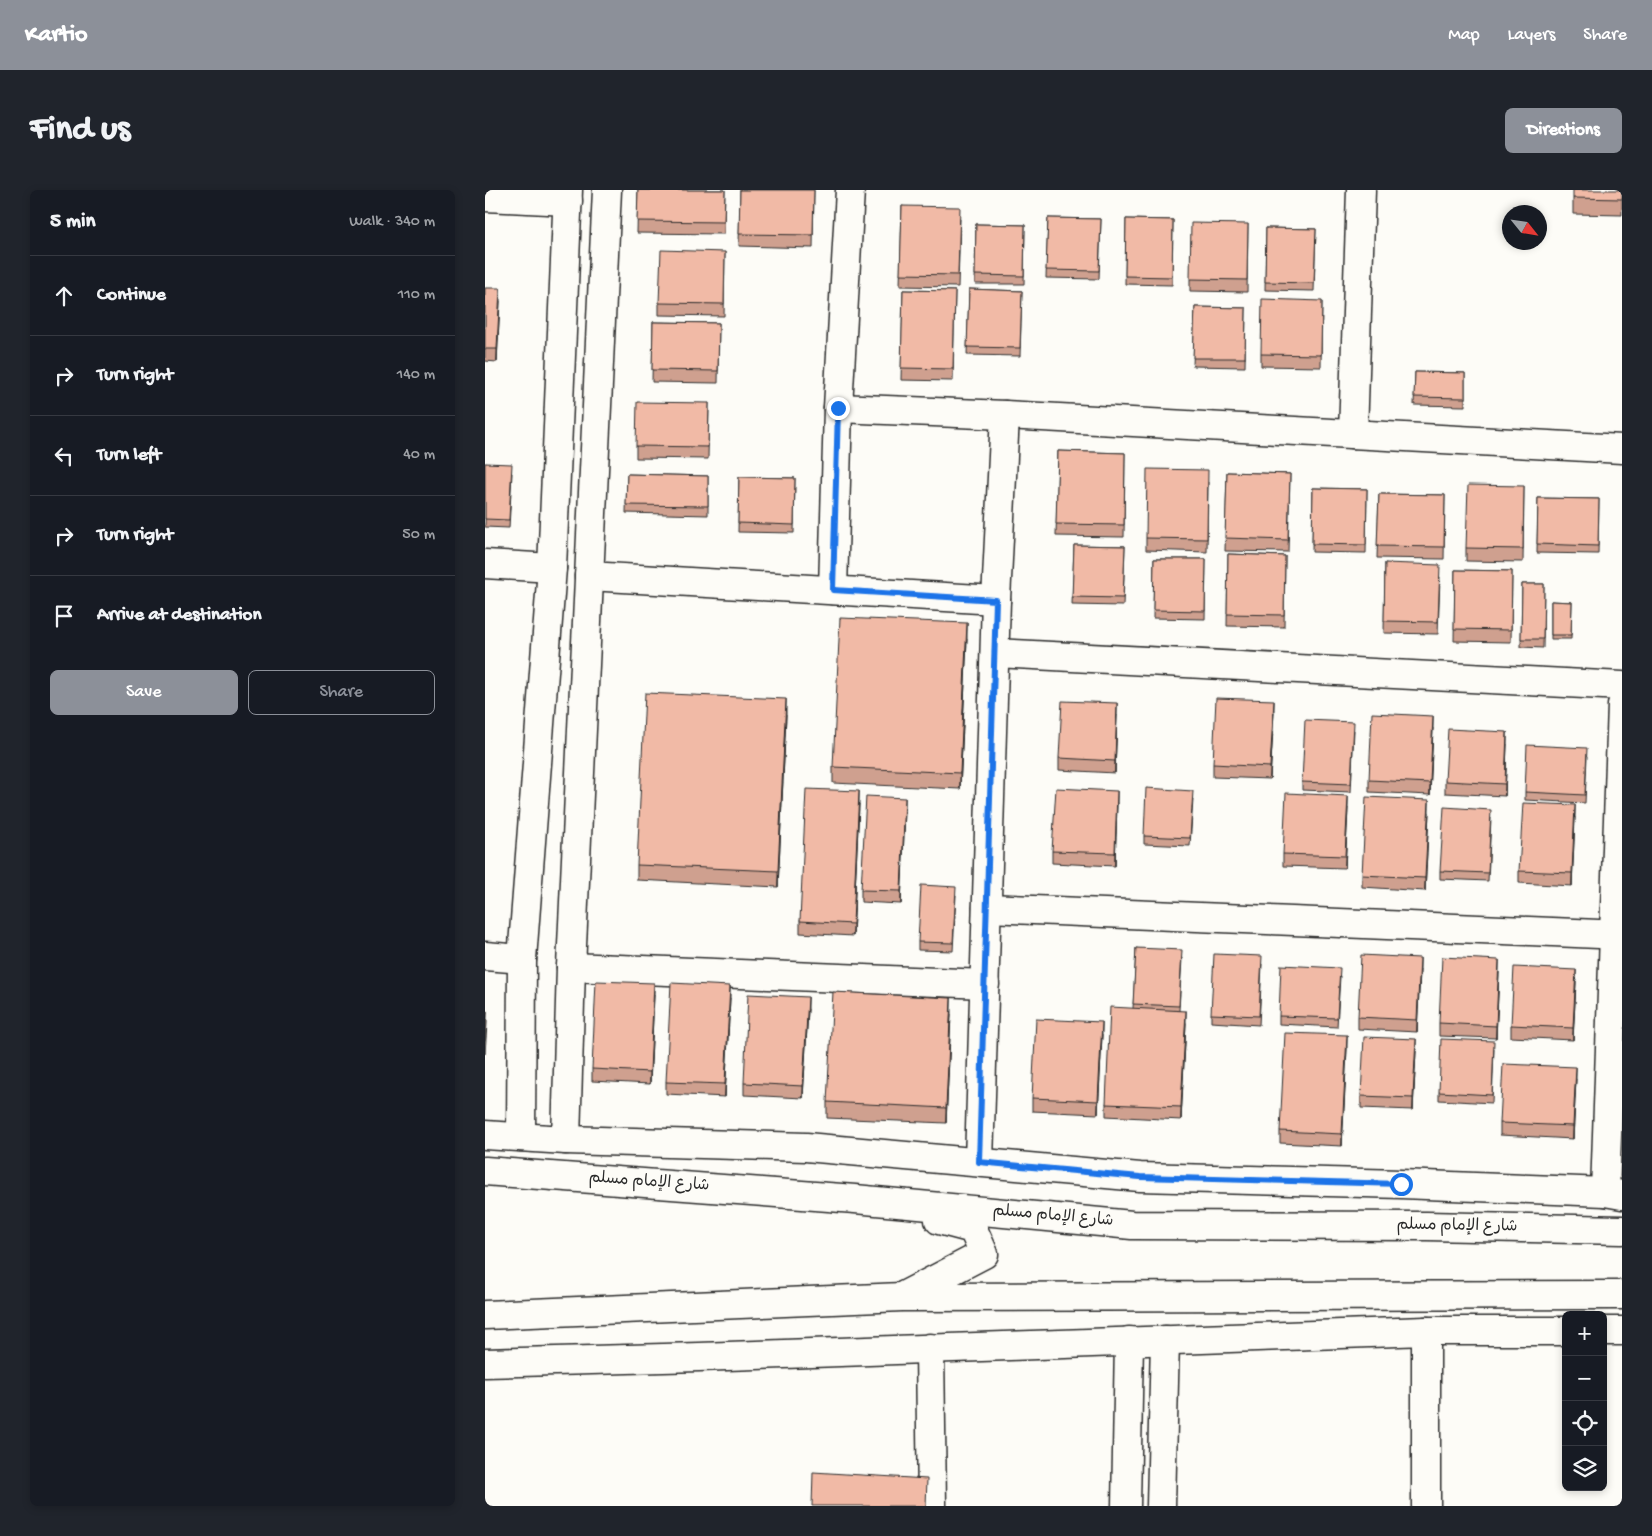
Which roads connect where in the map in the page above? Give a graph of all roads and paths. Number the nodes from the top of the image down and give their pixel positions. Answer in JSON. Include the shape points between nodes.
{"nodes":[{"id":1,"x":607,"y":190,"type":"edge"},
{"id":2,"x":850,"y":190,"type":"edge"},
{"id":3,"x":1361,"y":190,"type":"edge"},
{"id":4,"x":568,"y":196,"type":"edge"},
{"id":5,"x":485,"y":197,"type":"edge"},
{"id":6,"x":838,"y":408,"type":"junction"},
{"id":7,"x":1005,"y":415,"type":"junction"},
{"id":8,"x":1353,"y":434,"type":"junction"},
{"id":9,"x":1622,"y":449,"type":"edge"},
{"id":10,"x":485,"y":564,"type":"edge"},
{"id":11,"x":552,"y":568,"type":"junction"},
{"id":12,"x":589,"y":576,"type":"junction"},
{"id":13,"x":833,"y":590,"type":"junction"},
{"id":14,"x":996,"y":600,"type":"junction"},
{"id":15,"x":995,"y":653,"type":"junction"},
{"id":16,"x":1622,"y":686,"type":"edge"},
{"id":17,"x":1622,"y":705,"type":"edge"},
{"id":18,"x":987,"y":908,"type":"junction"},
{"id":19,"x":1618,"y":935,"type":"edge"},
{"id":20,"x":485,"y":956,"type":"edge"},
{"id":21,"x":522,"y":958,"type":"junction"},
{"id":22,"x":571,"y":967,"type":"junction"},
{"id":23,"x":985,"y":984,"type":"junction"},
{"id":24,"x":485,"y":1135,"type":"edge"},
{"id":25,"x":521,"y":1137,"type":"junction"},
{"id":26,"x":566,"y":1140,"type":"junction"},
{"id":27,"x":979,"y":1162,"type":"junction"},
{"id":28,"x":485,"y":1171,"type":"edge"},
{"id":29,"x":1614,"y":1194,"type":"edge"},
{"id":30,"x":855,"y":1199,"type":"junction"},
{"id":31,"x":1622,"y":1230,"type":"edge"},
{"id":32,"x":1622,"y":1295,"type":"edge"},
{"id":33,"x":902,"y":1297,"type":"junction"},
{"id":34,"x":485,"y":1315,"type":"edge"},
{"id":35,"x":1426,"y":1330,"type":"junction"},
{"id":36,"x":1562,"y":1331,"type":"edge"},
{"id":37,"x":1607,"y":1331,"type":"edge"},
{"id":38,"x":1622,"y":1331,"type":"edge"},
{"id":39,"x":1165,"y":1340,"type":"junction"},
{"id":40,"x":1129,"y":1341,"type":"junction"},
{"id":41,"x":930,"y":1348,"type":"junction"},
{"id":42,"x":485,"y":1363,"type":"edge"},
{"id":43,"x":932,"y":1506,"type":"edge"},
{"id":44,"x":1126,"y":1506,"type":"edge"},
{"id":45,"x":1161,"y":1506,"type":"edge"},
{"id":46,"x":1426,"y":1506,"type":"edge"}],
"edges":[{"from":1,"to":12,"type":"street"},
{"from":2,"to":6,"type":"street"},
{"from":3,"to":8,"type":"street"},
{"from":4,"to":5,"type":"street"},
{"from":4,"to":11,"type":"street"},
{"from":6,"to":7,"type":"street"},
{"from":6,"to":13,"type":"street"},
{"from":7,"to":8,"type":"street"},
{"from":7,"to":14,"type":"street"},
{"from":8,"to":9,"type":"street"},
{"from":10,"to":11,"type":"street"},
{"from":11,"to":21,"type":"street"},
{"from":12,"to":13,"type":"street"},
{"from":12,"to":22,"type":"street"},
{"from":13,"to":14,"type":"street"},
{"from":14,"to":15,"type":"street"},
{"from":15,"to":16,"type":"street"},
{"from":15,"to":18,"type":"street"},
{"from":17,"to":19,"type":"street"},
{"from":18,"to":19,"type":"street"},
{"from":18,"to":23,"type":"street"},
{"from":19,"to":29,"type":"street"},
{"from":20,"to":21,"type":"street"},
{"from":21,"to":25,"type":"street"},
{"from":22,"to":23,"type":"street"},
{"from":22,"to":26,"type":"street"},
{"from":23,"to":27,"type":"street"},
{"from":24,"to":25,"type":"street"},
{"from":25,"to":26,"type":"street"},
{"from":26,"to":27,"type":"street","via":[[806,1147]]},
{"from":27,"to":29,"type":"street","via":[[1140,1177]]},
{"from":28,"to":30,"type":"street","name":"شارع الإمام مسلم"},
{"from":30,"to":31,"type":"street","name":"شارع الإمام مسلم","via":[[1132,1225]]},
{"from":30,"to":33,"type":"street","via":[[973,1229],[984,1254]]},
{"from":32,"to":33,"type":"street"},
{"from":33,"to":34,"type":"street"},
{"from":35,"to":36,"type":"street"},
{"from":35,"to":39,"type":"street"},
{"from":35,"to":46,"type":"street"},
{"from":37,"to":38,"type":"street"},
{"from":39,"to":40,"type":"street"},
{"from":39,"to":45,"type":"street"},
{"from":40,"to":41,"type":"street"},
{"from":40,"to":44,"type":"street"},
{"from":41,"to":42,"type":"street"},
{"from":41,"to":43,"type":"street"}]}
